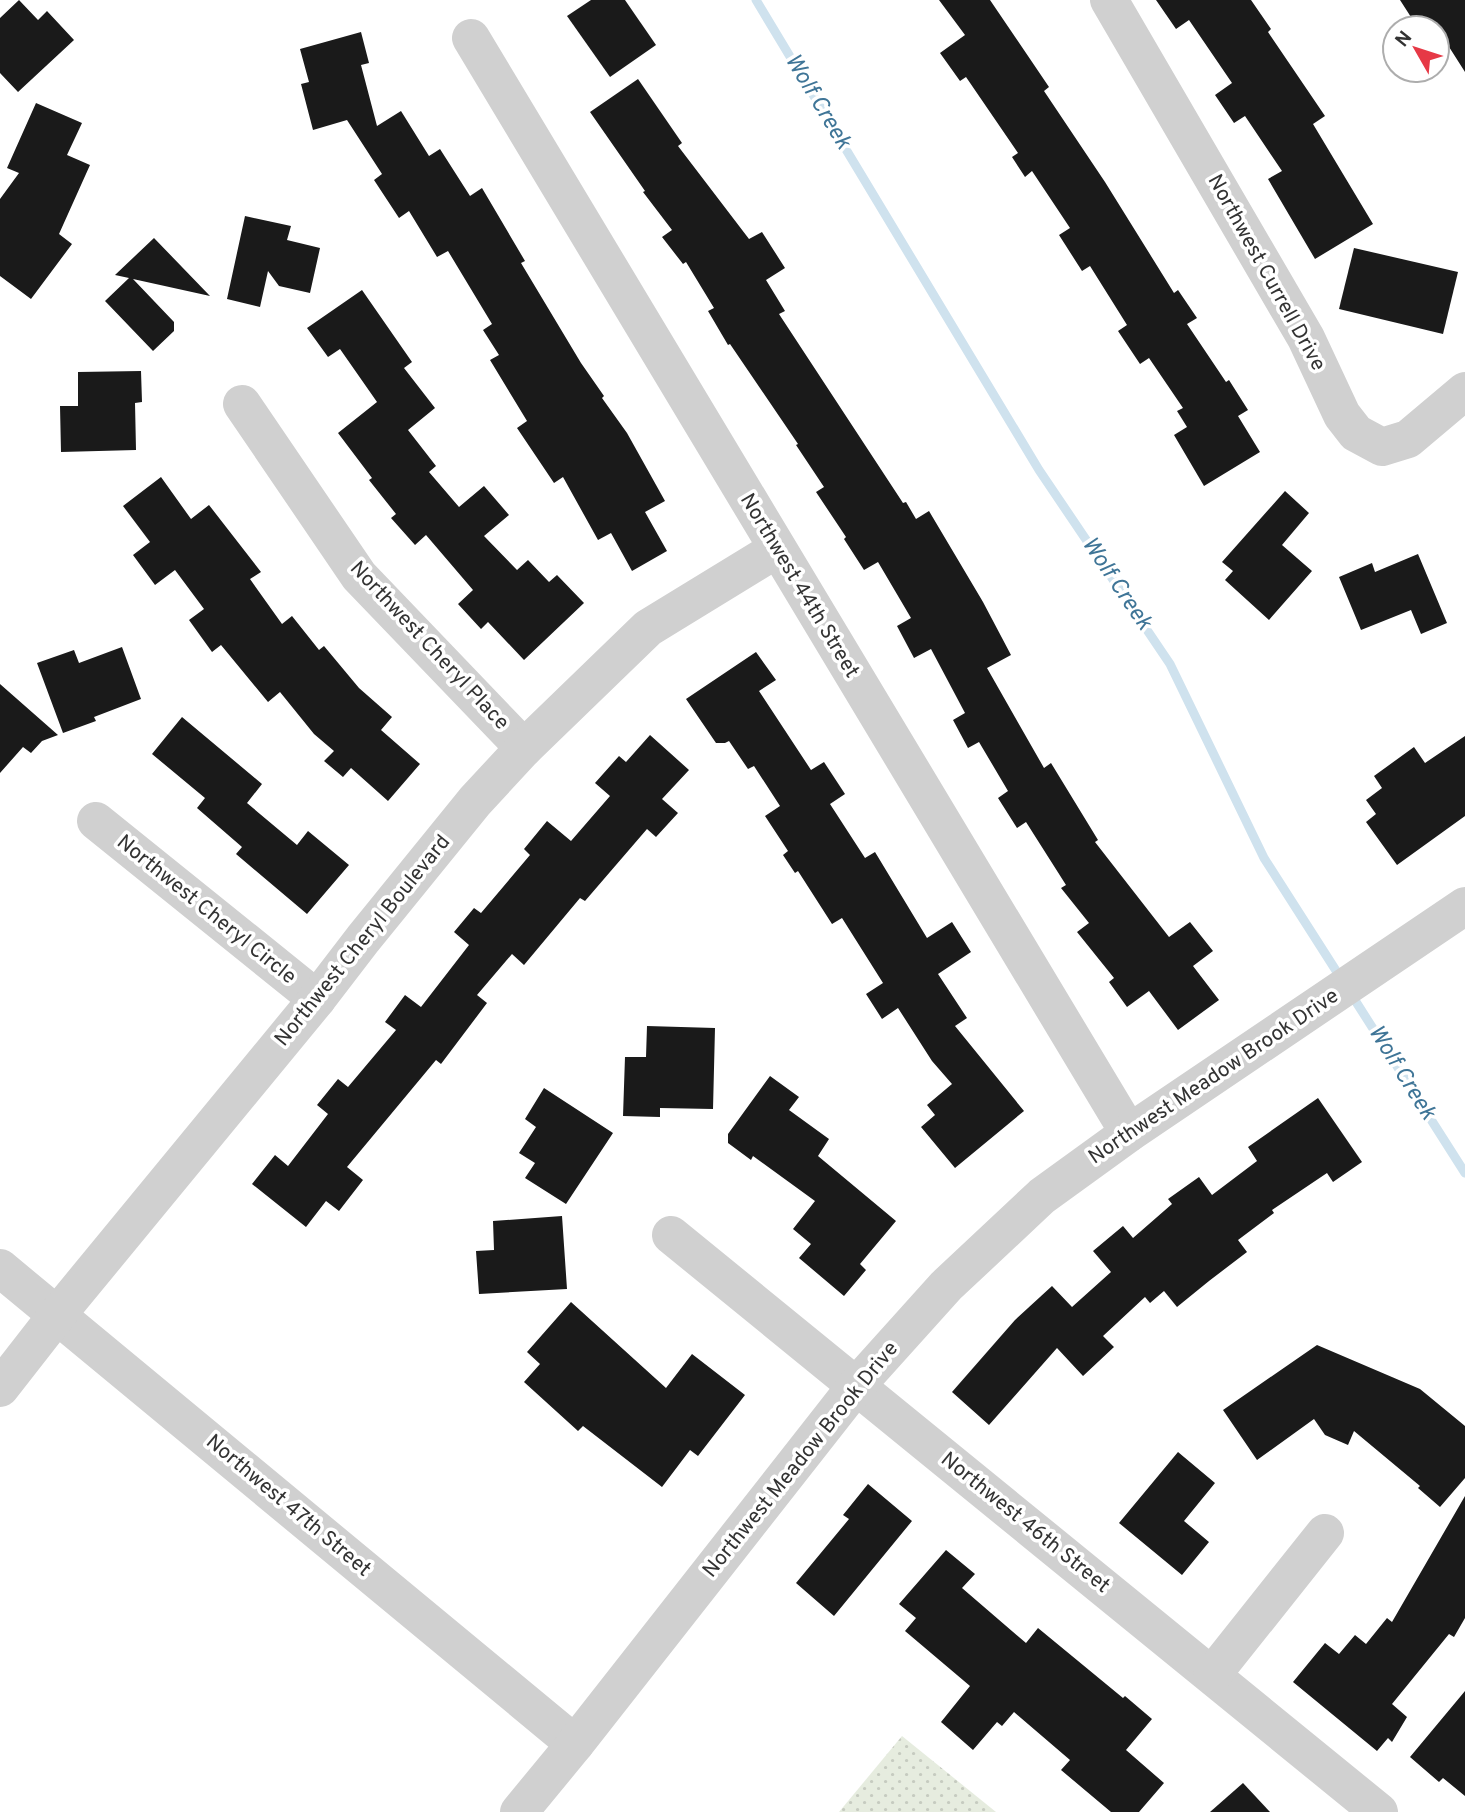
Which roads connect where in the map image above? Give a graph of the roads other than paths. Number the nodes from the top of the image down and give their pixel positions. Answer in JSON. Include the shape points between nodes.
{"nodes":[{"id":1,"x":1109,"y":0,"type":"edge"},
{"id":2,"x":471,"y":38,"type":"dead end"},
{"id":3,"x":1465,"y":391,"type":"edge"},
{"id":4,"x":242,"y":404,"type":"dead end"},
{"id":5,"x":777,"y":550,"type":"junction"},
{"id":6,"x":524,"y":748,"type":"junction"},
{"id":7,"x":96,"y":821,"type":"dead end"},
{"id":8,"x":1465,"y":906,"type":"edge"},
{"id":9,"x":317,"y":999,"type":"junction"},
{"id":10,"x":1129,"y":1133,"type":"junction"},
{"id":11,"x":671,"y":1235,"type":"dead end"},
{"id":12,"x":0,"y":1268,"type":"edge"},
{"id":13,"x":57,"y":1315,"type":"junction"},
{"id":14,"x":856,"y":1386,"type":"junction"},
{"id":15,"x":0,"y":1388,"type":"edge"},
{"id":16,"x":1325,"y":1533,"type":"dead end"},
{"id":17,"x":1212,"y":1675,"type":"junction"},
{"id":18,"x":575,"y":1744,"type":"junction"},
{"id":19,"x":519,"y":1812,"type":"edge"},
{"id":20,"x":1379,"y":1812,"type":"edge"}],
"edges":[{"from":1,"to":3,"type":"street","name":"Northwest Currell Drive","via":[[1306,338],[1342,415],[1356,433],[1382,447],[1408,439]]},
{"from":2,"to":5,"type":"street","name":"Northwest 44th Street"},
{"from":4,"to":6,"type":"street","name":"Northwest Cheryl Place","via":[[359,576]]},
{"from":5,"to":6,"type":"street","name":"Northwest Cheryl Boulevard","via":[[648,628]]},
{"from":5,"to":10,"type":"street","name":"Northwest 44th Street"},
{"from":6,"to":9,"type":"street","name":"Northwest Cheryl Boulevard","via":[[475,801]]},
{"from":7,"to":9,"type":"street","name":"Northwest Cheryl Circle"},
{"from":8,"to":10,"type":"street","name":"Northwest Meadow Brook Drive"},
{"from":9,"to":13,"type":"street","name":"Northwest Cheryl Boulevard"},
{"from":10,"to":14,"type":"street","name":"Northwest Meadow Brook Drive","via":[[1042,1196],[946,1286]]},
{"from":11,"to":14,"type":"street","name":"Northwest 46th Street"},
{"from":12,"to":13,"type":"street","name":"Northwest 47th Street"},
{"from":13,"to":15,"type":"street","name":"Northwest Cheryl Boulevard"},
{"from":13,"to":18,"type":"street","name":"Northwest 47th Street"},
{"from":14,"to":17,"type":"street","name":"Northwest 46th Street"},
{"from":14,"to":18,"type":"street","name":"Northwest Meadow Brook Drive"},
{"from":16,"to":17,"type":"street"},
{"from":17,"to":20,"type":"street","name":"Northwest 46th Street"},
{"from":18,"to":19,"type":"street","name":"Northwest Meadow Brook Drive"}]}
